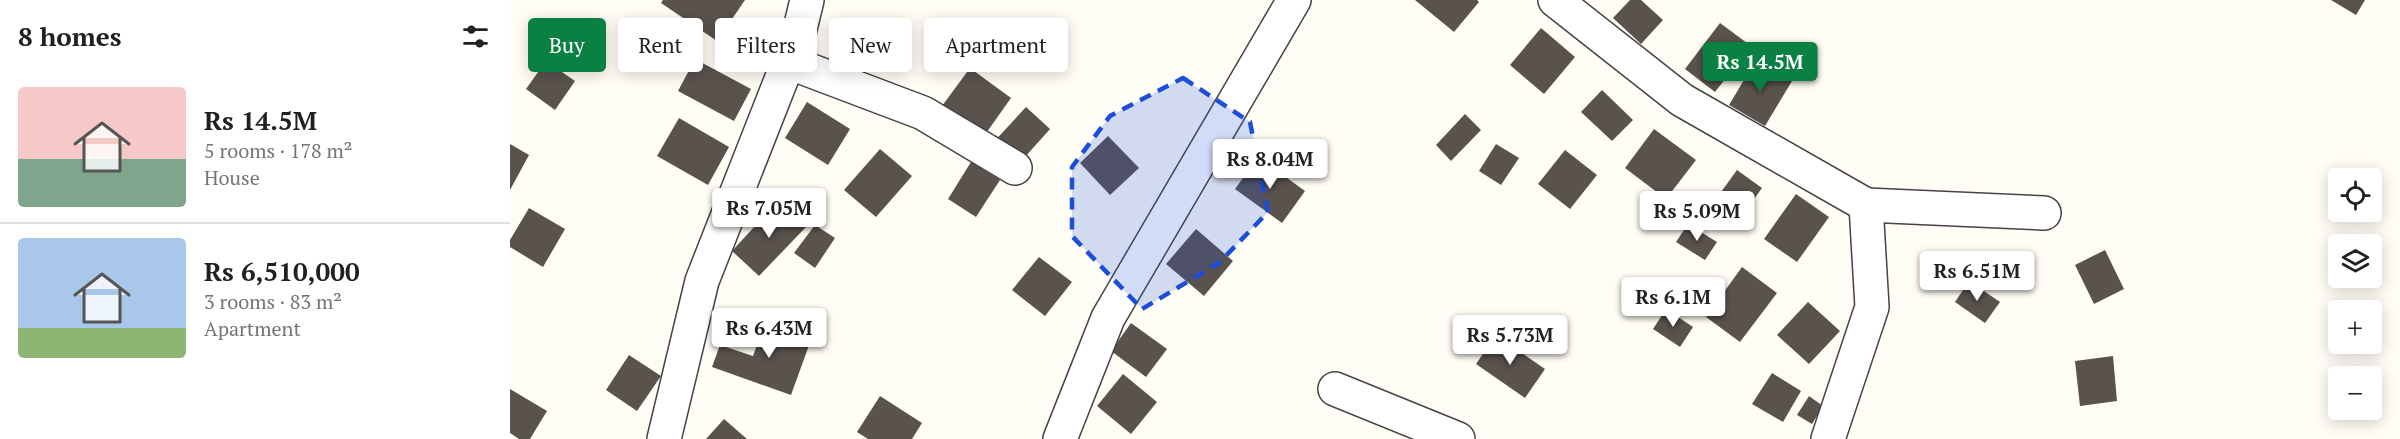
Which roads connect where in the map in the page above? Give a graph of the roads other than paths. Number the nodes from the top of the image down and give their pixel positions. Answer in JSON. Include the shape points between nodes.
{"nodes":[{"id":1,"x":807,"y":0,"type":"edge"},
{"id":2,"x":1294,"y":0,"type":"edge"},
{"id":3,"x":1555,"y":0,"type":"edge"},
{"id":4,"x":803,"y":18,"type":"edge"},
{"id":5,"x":784,"y":72,"type":"edge"},
{"id":6,"x":815,"y":72,"type":"edge"},
{"id":7,"x":1015,"y":168,"type":"dead end"},
{"id":8,"x":1866,"y":205,"type":"junction"},
{"id":9,"x":2044,"y":213,"type":"dead end"},
{"id":10,"x":1335,"y":389,"type":"dead end"},
{"id":11,"x":664,"y":439,"type":"edge"},
{"id":12,"x":1060,"y":439,"type":"edge"},
{"id":13,"x":1458,"y":439,"type":"edge"},
{"id":14,"x":1828,"y":439,"type":"edge"}],
"edges":[{"from":1,"to":4,"type":"street"},
{"from":2,"to":12,"type":"street","via":[[1108,318]]},
{"from":3,"to":8,"type":"street","via":[[1682,100]]},
{"from":5,"to":11,"type":"street","via":[[702,280]]},
{"from":6,"to":7,"type":"street","via":[[923,112]]},
{"from":8,"to":9,"type":"street"},
{"from":8,"to":14,"type":"street","via":[[1872,307]]},
{"from":10,"to":13,"type":"street"}]}
